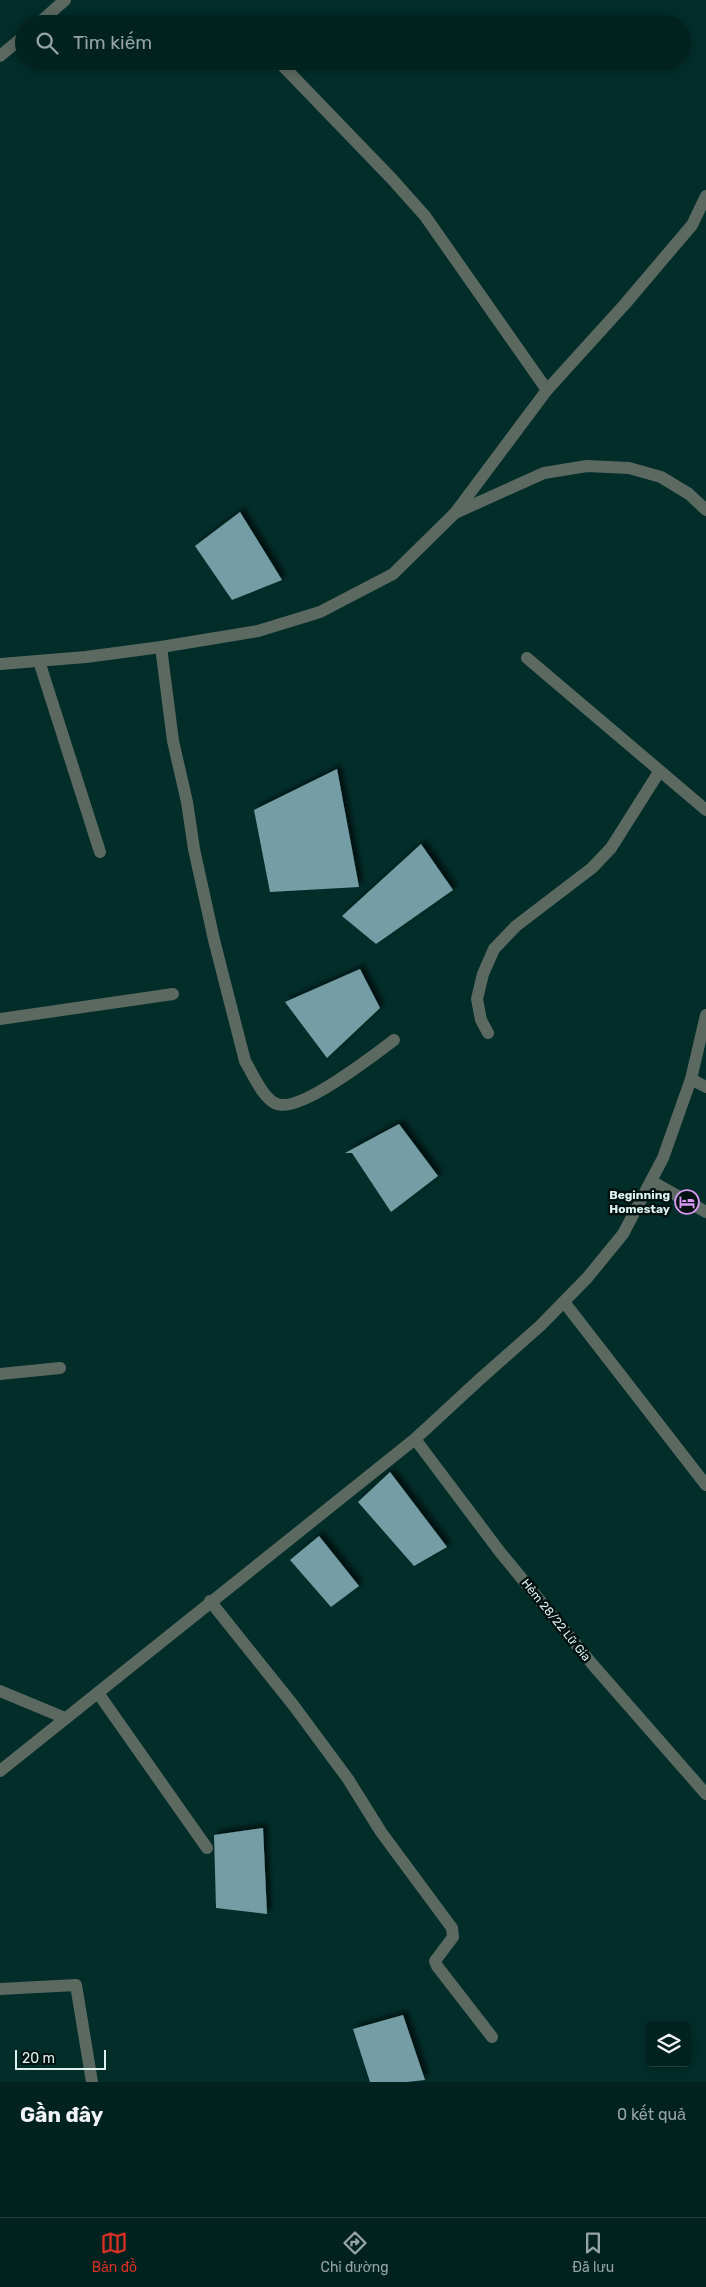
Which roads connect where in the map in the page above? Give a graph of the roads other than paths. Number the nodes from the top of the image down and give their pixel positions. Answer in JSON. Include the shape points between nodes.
{"nodes":[{"id":1,"x":65,"y":0,"type":"edge"},
{"id":2,"x":48,"y":15,"type":"edge"},
{"id":3,"x":15,"y":44,"type":"edge"},
{"id":4,"x":0,"y":56,"type":"edge"},
{"id":5,"x":287,"y":70,"type":"edge"},
{"id":6,"x":706,"y":196,"type":"edge"},
{"id":7,"x":703,"y":213,"type":"edge"},
{"id":8,"x":547,"y":390,"type":"junction"},
{"id":9,"x":706,"y":510,"type":"edge"},
{"id":10,"x":455,"y":513,"type":"junction"},
{"id":11,"x":161,"y":647,"type":"junction"},
{"id":12,"x":527,"y":658,"type":"dead end"},
{"id":13,"x":39,"y":661,"type":"junction"},
{"id":14,"x":0,"y":664,"type":"edge"},
{"id":15,"x":659,"y":772,"type":"junction"},
{"id":16,"x":706,"y":810,"type":"edge"},
{"id":17,"x":100,"y":852,"type":"dead end"},
{"id":18,"x":174,"y":994,"type":"dead end"},
{"id":19,"x":706,"y":1015,"type":"edge"},
{"id":20,"x":0,"y":1020,"type":"edge"},
{"id":21,"x":488,"y":1033,"type":"dead end"},
{"id":22,"x":394,"y":1040,"type":"dead end"},
{"id":23,"x":691,"y":1079,"type":"junction"},
{"id":24,"x":706,"y":1087,"type":"edge"},
{"id":25,"x":651,"y":1181,"type":"junction"},
{"id":26,"x":706,"y":1212,"type":"edge"},
{"id":27,"x":564,"y":1302,"type":"junction"},
{"id":28,"x":60,"y":1368,"type":"dead end"},
{"id":29,"x":0,"y":1374,"type":"edge"},
{"id":30,"x":415,"y":1440,"type":"junction"},
{"id":31,"x":706,"y":1485,"type":"edge"},
{"id":32,"x":210,"y":1601,"type":"junction"},
{"id":33,"x":0,"y":1691,"type":"edge"},
{"id":34,"x":98,"y":1693,"type":"junction"},
{"id":35,"x":65,"y":1718,"type":"junction"},
{"id":36,"x":0,"y":1771,"type":"edge"},
{"id":37,"x":706,"y":1794,"type":"edge"},
{"id":38,"x":207,"y":1848,"type":"dead end"},
{"id":39,"x":0,"y":1988,"type":"edge"},
{"id":40,"x":492,"y":2037,"type":"dead end"},
{"id":41,"x":92,"y":2082,"type":"edge"}],
"edges":[{"from":1,"to":2,"type":"street"},
{"from":3,"to":4,"type":"street"},
{"from":5,"to":8,"type":"street","via":[[425,216]]},
{"from":6,"to":7,"type":"street"},
{"from":7,"to":8,"type":"street"},
{"from":8,"to":10,"type":"street"},
{"from":9,"to":10,"type":"street","via":[[689,494],[660,477],[629,468],[588,466],[544,473]]},
{"from":10,"to":11,"type":"street","via":[[393,574],[320,612],[258,631]]},
{"from":11,"to":13,"type":"street"},
{"from":11,"to":22,"type":"street","via":[[173,741],[194,849],[214,940],[246,1061],[254,1076],[275,1104],[284,1106],[301,1102]]},
{"from":12,"to":15,"type":"street"},
{"from":13,"to":14,"type":"street"},
{"from":13,"to":17,"type":"street"},
{"from":15,"to":16,"type":"street"},
{"from":15,"to":21,"type":"street","via":[[611,848],[592,868],[516,926],[494,950],[477,998],[481,1020]]},
{"from":18,"to":20,"type":"street"},
{"from":19,"to":23,"type":"street"},
{"from":23,"to":24,"type":"street"},
{"from":23,"to":25,"type":"street","via":[[663,1158]]},
{"from":25,"to":26,"type":"street"},
{"from":25,"to":27,"type":"street","via":[[623,1234]]},
{"from":27,"to":30,"type":"street"},
{"from":27,"to":31,"type":"street"},
{"from":28,"to":29,"type":"street"},
{"from":30,"to":32,"type":"street"},
{"from":30,"to":37,"type":"street","name":"Hẻm 28/22 Lữ Gia","via":[[512,1567]]},
{"from":32,"to":34,"type":"street"},
{"from":32,"to":40,"type":"street","via":[[300,1713],[348,1779],[381,1832],[452,1928],[453,1937],[436,1961],[437,1966]]},
{"from":33,"to":35,"type":"street"},
{"from":34,"to":35,"type":"street"},
{"from":34,"to":38,"type":"street"},
{"from":35,"to":36,"type":"street"},
{"from":39,"to":41,"type":"street","via":[[76,1985]]}]}
